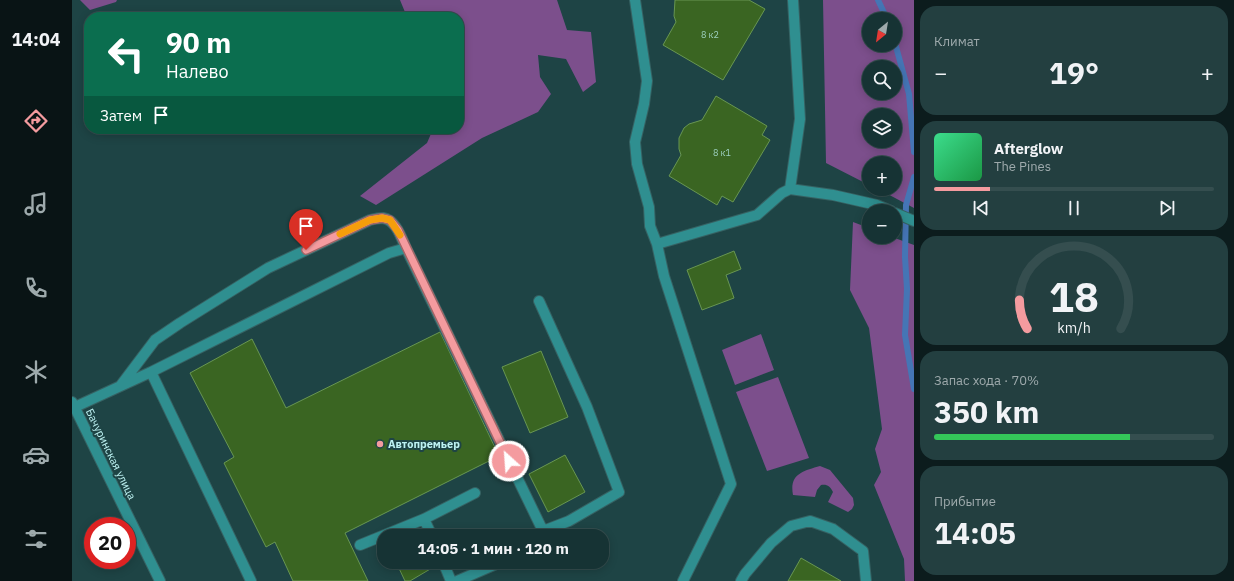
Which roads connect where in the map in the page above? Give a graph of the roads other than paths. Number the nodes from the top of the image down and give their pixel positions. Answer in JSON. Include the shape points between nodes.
{"nodes":[{"id":1,"x":635,"y":0,"type":"edge"},
{"id":2,"x":794,"y":0,"type":"edge"},
{"id":3,"x":790,"y":189,"type":"junction"},
{"id":4,"x":872,"y":204,"type":"edge"},
{"id":5,"x":902,"y":216,"type":"edge"},
{"id":6,"x":914,"y":221,"type":"edge"},
{"id":7,"x":657,"y":244,"type":"junction"},
{"id":8,"x":406,"y":248,"type":"junction"},
{"id":9,"x":539,"y":301,"type":"dead end"},
{"id":10,"x":151,"y":372,"type":"junction"},
{"id":11,"x":119,"y":387,"type":"junction"},
{"id":12,"x":73,"y":405,"type":"edge"},
{"id":13,"x":475,"y":493,"type":"dead end"},
{"id":14,"x":424,"y":519,"type":"junction"},
{"id":15,"x":429,"y":529,"type":"edge"},
{"id":16,"x":540,"y":529,"type":"edge"},
{"id":17,"x":551,"y":529,"type":"edge"},
{"id":18,"x":360,"y":545,"type":"dead end"},
{"id":19,"x":446,"y":569,"type":"edge"},
{"id":20,"x":485,"y":569,"type":"edge"},
{"id":21,"x":160,"y":581,"type":"edge"},
{"id":22,"x":251,"y":581,"type":"edge"},
{"id":23,"x":451,"y":581,"type":"edge"},
{"id":24,"x":457,"y":581,"type":"edge"},
{"id":25,"x":683,"y":581,"type":"edge"},
{"id":26,"x":741,"y":581,"type":"edge"},
{"id":27,"x":866,"y":581,"type":"edge"}],
"edges":[{"from":1,"to":7,"type":"street","via":[[647,81],[635,142],[637,164],[649,207],[650,226]]},
{"from":2,"to":3,"type":"street","via":[[800,119]]},
{"from":3,"to":4,"type":"street"},
{"from":3,"to":7,"type":"street","via":[[757,215]]},
{"from":5,"to":6,"type":"street"},
{"from":7,"to":25,"type":"street","via":[[664,276],[731,484]]},
{"from":8,"to":10,"type":"street","via":[[389,253]]},
{"from":8,"to":11,"type":"street","via":[[398,230],[390,220],[382,218],[370,220],[275,265],[155,340]]},
{"from":8,"to":16,"type":"street"},
{"from":9,"to":17,"type":"street","via":[[587,407],[619,492]]},
{"from":10,"to":11,"type":"street"},
{"from":10,"to":22,"type":"street"},
{"from":11,"to":12,"type":"street"},
{"from":12,"to":21,"type":"street","name":"Бачуринская улица"},
{"from":13,"to":14,"type":"street"},
{"from":14,"to":15,"type":"street"},
{"from":14,"to":18,"type":"street"},
{"from":19,"to":23,"type":"street"},
{"from":20,"to":24,"type":"street"},
{"from":26,"to":27,"type":"street","via":[[771,543],[791,526],[810,521],[834,529],[863,551]]}]}
